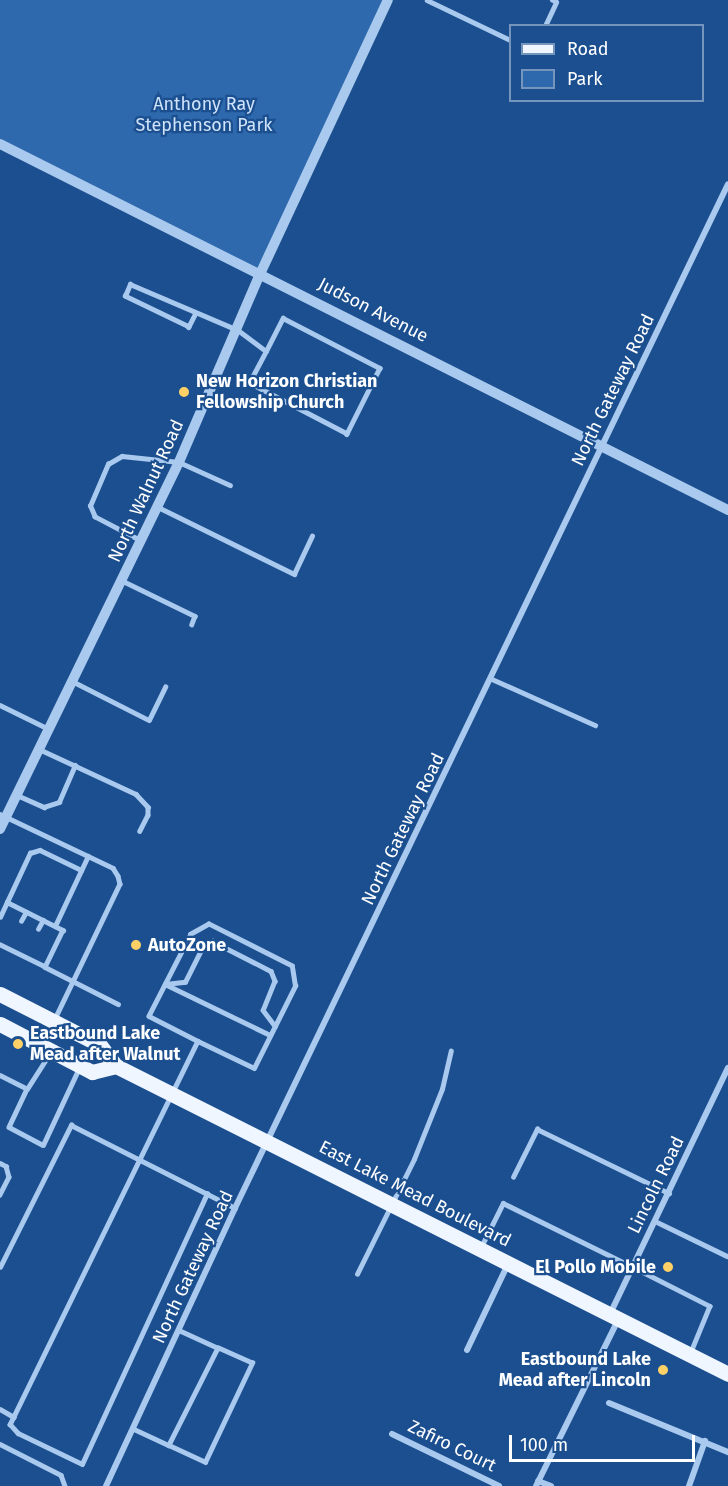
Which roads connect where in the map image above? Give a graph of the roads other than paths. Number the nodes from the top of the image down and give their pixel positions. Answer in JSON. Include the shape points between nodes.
{"nodes":[{"id":1,"x":388,"y":0,"type":"edge"},
{"id":2,"x":427,"y":0,"type":"edge"},
{"id":3,"x":552,"y":0,"type":"edge"},
{"id":4,"x":546,"y":24,"type":"edge"},
{"id":5,"x":509,"y":40,"type":"edge"},
{"id":6,"x":0,"y":144,"type":"edge"},
{"id":7,"x":728,"y":184,"type":"edge"},
{"id":8,"x":261,"y":272,"type":"junction"},
{"id":9,"x":196,"y":313,"type":"junction"},
{"id":10,"x":238,"y":330,"type":"junction"},
{"id":11,"x":266,"y":351,"type":"junction"},
{"id":12,"x":602,"y":447,"type":"junction"},
{"id":13,"x":179,"y":462,"type":"junction"},
{"id":14,"x":230,"y":485,"type":"dead end"},
{"id":15,"x":158,"y":507,"type":"junction"},
{"id":16,"x":728,"y":510,"type":"edge"},
{"id":17,"x":312,"y":536,"type":"dead end"},
{"id":18,"x":142,"y":541,"type":"junction"},
{"id":19,"x":123,"y":581,"type":"junction"},
{"id":20,"x":192,"y":624,"type":"dead end"},
{"id":21,"x":492,"y":679,"type":"junction"},
{"id":22,"x":72,"y":681,"type":"junction"},
{"id":23,"x":165,"y":687,"type":"dead end"},
{"id":24,"x":0,"y":705,"type":"edge"},
{"id":25,"x":595,"y":725,"type":"dead end"},
{"id":26,"x":49,"y":729,"type":"junction"},
{"id":27,"x":39,"y":749,"type":"junction"},
{"id":28,"x":75,"y":765,"type":"junction"},
{"id":29,"x":17,"y":795,"type":"junction"},
{"id":30,"x":3,"y":815,"type":"edge"},
{"id":31,"x":0,"y":829,"type":"edge"},
{"id":32,"x":140,"y":831,"type":"dead end"},
{"id":33,"x":87,"y":856,"type":"junction"},
{"id":34,"x":81,"y":870,"type":"junction"},
{"id":35,"x":7,"y":902,"type":"junction"},
{"id":36,"x":26,"y":912,"type":"junction"},
{"id":37,"x":0,"y":917,"type":"edge"},
{"id":38,"x":43,"y":920,"type":"junction"},
{"id":39,"x":21,"y":921,"type":"dead end"},
{"id":40,"x":55,"y":926,"type":"junction"},
{"id":41,"x":38,"y":929,"type":"dead end"},
{"id":42,"x":11,"y":941,"type":"dead end"},
{"id":43,"x":0,"y":945,"type":"edge"},
{"id":44,"x":7,"y":948,"type":"junction"},
{"id":45,"x":28,"y":950,"type":"dead end"},
{"id":46,"x":25,"y":957,"type":"junction"},
{"id":47,"x":45,"y":967,"type":"junction"},
{"id":48,"x":73,"y":981,"type":"junction"},
{"id":49,"x":165,"y":984,"type":"junction"},
{"id":50,"x":0,"y":994,"type":"edge"},
{"id":51,"x":118,"y":1004,"type":"dead end"},
{"id":52,"x":232,"y":1017,"type":"junction"},
{"id":53,"x":54,"y":1021,"type":"junction"},
{"id":54,"x":230,"y":1023,"type":"dead end"},
{"id":55,"x":1,"y":1026,"type":"edge"},
{"id":56,"x":275,"y":1026,"type":"junction"},
{"id":57,"x":188,"y":1027,"type":"dead end"},
{"id":58,"x":184,"y":1034,"type":"junction"},
{"id":59,"x":270,"y":1035,"type":"junction"},
{"id":60,"x":206,"y":1036,"type":"dead end"},
{"id":61,"x":201,"y":1043,"type":"junction"},
{"id":62,"x":223,"y":1045,"type":"dead end"},
{"id":63,"x":51,"y":1051,"type":"junction"},
{"id":64,"x":451,"y":1051,"type":"dead end"},
{"id":65,"x":220,"y":1052,"type":"junction"},
{"id":66,"x":81,"y":1066,"type":"junction"},
{"id":67,"x":116,"y":1066,"type":"junction"},
{"id":68,"x":727,"y":1072,"type":"edge"},
{"id":69,"x":0,"y":1075,"type":"edge"},
{"id":70,"x":27,"y":1089,"type":"junction"},
{"id":71,"x":172,"y":1094,"type":"junction"},
{"id":72,"x":270,"y":1143,"type":"junction"},
{"id":73,"x":140,"y":1158,"type":"junction"},
{"id":74,"x":0,"y":1163,"type":"edge"},
{"id":75,"x":513,"y":1177,"type":"dead end"},
{"id":76,"x":207,"y":1193,"type":"junction"},
{"id":77,"x":669,"y":1193,"type":"junction"},
{"id":78,"x":0,"y":1195,"type":"edge"},
{"id":79,"x":392,"y":1204,"type":"junction"},
{"id":80,"x":236,"y":1208,"type":"junction"},
{"id":81,"x":655,"y":1221,"type":"junction"},
{"id":82,"x":480,"y":1249,"type":"junction"},
{"id":83,"x":727,"y":1256,"type":"edge"},
{"id":84,"x":508,"y":1263,"type":"junction"},
{"id":85,"x":0,"y":1267,"type":"edge"},
{"id":86,"x":633,"y":1267,"type":"junction"},
{"id":87,"x":357,"y":1274,"type":"dead end"},
{"id":88,"x":614,"y":1316,"type":"junction"},
{"id":89,"x":181,"y":1331,"type":"junction"},
{"id":90,"x":218,"y":1348,"type":"junction"},
{"id":91,"x":467,"y":1350,"type":"dead end"},
{"id":92,"x":690,"y":1355,"type":"junction"},
{"id":93,"x":728,"y":1374,"type":"edge"},
{"id":94,"x":609,"y":1403,"type":"dead end"},
{"id":95,"x":0,"y":1409,"type":"edge"},
{"id":96,"x":14,"y":1417,"type":"junction"},
{"id":97,"x":134,"y":1429,"type":"junction"},
{"id":98,"x":392,"y":1434,"type":"dead end"},
{"id":99,"x":705,"y":1442,"type":"junction"},
{"id":100,"x":0,"y":1444,"type":"edge"},
{"id":101,"x":169,"y":1445,"type":"junction"},
{"id":102,"x":728,"y":1452,"type":"edge"},
{"id":103,"x":537,"y":1483,"type":"edge"},
{"id":104,"x":65,"y":1486,"type":"edge"},
{"id":105,"x":106,"y":1486,"type":"edge"},
{"id":106,"x":499,"y":1486,"type":"edge"},
{"id":107,"x":551,"y":1486,"type":"edge"},
{"id":108,"x":689,"y":1486,"type":"edge"}],
"edges":[{"from":1,"to":8,"type":"street","name":"North Walnut Road"},
{"from":2,"to":5,"type":"lane"},
{"from":3,"to":4,"type":"lane","via":[[556,2]]},
{"from":6,"to":8,"type":"street","name":"Judson Avenue"},
{"from":7,"to":12,"type":"street","name":"North Gateway Road"},
{"from":8,"to":10,"type":"street","name":"North Walnut Road"},
{"from":8,"to":12,"type":"street","name":"Judson Avenue"},
{"from":9,"to":9,"type":"lane","via":[[130,284],[125,296],[189,327]]},
{"from":9,"to":10,"type":"lane"},
{"from":10,"to":11,"type":"lane"},
{"from":10,"to":13,"type":"street","name":"North Walnut Road"},
{"from":11,"to":11,"type":"lane","via":[[283,318],[380,368],[347,434],[249,383]]},
{"from":12,"to":16,"type":"street","name":"Judson Avenue"},
{"from":12,"to":21,"type":"street","name":"North Gateway Road"},
{"from":13,"to":14,"type":"lane"},
{"from":13,"to":15,"type":"street","name":"North Walnut Road"},
{"from":13,"to":18,"type":"lane","via":[[122,456],[108,464],[94,490],[90,506],[95,517]]},
{"from":15,"to":17,"type":"lane","via":[[294,574]]},
{"from":15,"to":18,"type":"street","name":"North Walnut Road"},
{"from":18,"to":19,"type":"street","name":"North Walnut Road"},
{"from":19,"to":20,"type":"lane","via":[[195,616]]},
{"from":19,"to":22,"type":"street","name":"North Walnut Road"},
{"from":21,"to":25,"type":"lane"},
{"from":21,"to":72,"type":"street","name":"North Gateway Road"},
{"from":22,"to":23,"type":"lane","via":[[149,720]]},
{"from":22,"to":26,"type":"street","name":"North Walnut Road"},
{"from":24,"to":26,"type":"lane"},
{"from":26,"to":27,"type":"street","name":"North Walnut Road"},
{"from":27,"to":28,"type":"lane"},
{"from":27,"to":29,"type":"street","name":"North Walnut Road"},
{"from":28,"to":29,"type":"lane","via":[[59,802],[44,807]]},
{"from":28,"to":32,"type":"lane","via":[[142,799],[148,815]]},
{"from":29,"to":30,"type":"street","name":"North Walnut Road"},
{"from":30,"to":31,"type":"street","name":"North Walnut Road"},
{"from":30,"to":33,"type":"lane"},
{"from":33,"to":34,"type":"lane"},
{"from":33,"to":48,"type":"lane","via":[[113,868],[120,884]]},
{"from":34,"to":35,"type":"lane","via":[[40,850],[30,853]]},
{"from":34,"to":40,"type":"lane"},
{"from":35,"to":36,"type":"lane"},
{"from":35,"to":37,"type":"lane"},
{"from":36,"to":38,"type":"lane"},
{"from":36,"to":39,"type":"lane"},
{"from":38,"to":40,"type":"lane"},
{"from":38,"to":41,"type":"lane"},
{"from":40,"to":47,"type":"lane","via":[[63,930]]},
{"from":42,"to":44,"type":"lane"},
{"from":43,"to":44,"type":"lane"},
{"from":44,"to":46,"type":"lane"},
{"from":45,"to":46,"type":"lane"},
{"from":46,"to":47,"type":"lane"},
{"from":47,"to":48,"type":"lane"},
{"from":48,"to":51,"type":"lane"},
{"from":48,"to":53,"type":"lane"},
{"from":49,"to":52,"type":"lane"},
{"from":49,"to":56,"type":"lane","via":[[185,982],[204,944],[212,941],[271,970],[275,981],[263,1010]]},
{"from":49,"to":56,"type":"lane","via":[[190,934],[209,924],[291,966],[295,986]]},
{"from":49,"to":58,"type":"lane","via":[[149,1016]]},
{"from":50,"to":53,"type":"main road","name":"East Lake Mead Boulevard"},
{"from":52,"to":54,"type":"lane"},
{"from":52,"to":59,"type":"lane"},
{"from":53,"to":67,"type":"main road","name":"East Lake Mead Boulevard","via":[[99,1045]]},
{"from":55,"to":63,"type":"main road"},
{"from":56,"to":59,"type":"lane"},
{"from":57,"to":58,"type":"lane"},
{"from":58,"to":61,"type":"lane"},
{"from":59,"to":65,"type":"lane","via":[[254,1068]]},
{"from":60,"to":61,"type":"lane"},
{"from":61,"to":65,"type":"lane"},
{"from":61,"to":71,"type":"lane"},
{"from":62,"to":65,"type":"lane"},
{"from":63,"to":66,"type":"main road"},
{"from":63,"to":70,"type":"lane"},
{"from":64,"to":79,"type":"lane","via":[[442,1089]]},
{"from":66,"to":67,"type":"main road","via":[[92,1072]]},
{"from":66,"to":70,"type":"lane","via":[[43,1145],[9,1127]]},
{"from":67,"to":71,"type":"main road","name":"East Lake Mead Boulevard"},
{"from":68,"to":77,"type":"street","name":"Lincoln Road"},
{"from":69,"to":70,"type":"lane"},
{"from":71,"to":72,"type":"main road","name":"East Lake Mead Boulevard"},
{"from":71,"to":73,"type":"lane"},
{"from":72,"to":79,"type":"main road","name":"East Lake Mead Boulevard"},
{"from":72,"to":80,"type":"street","name":"North Gateway Road"},
{"from":73,"to":76,"type":"lane"},
{"from":73,"to":85,"type":"lane","via":[[70,1125]]},
{"from":73,"to":96,"type":"lane"},
{"from":74,"to":78,"type":"lane","via":[[6,1166],[9,1177]]},
{"from":75,"to":77,"type":"lane","via":[[537,1129]]},
{"from":76,"to":80,"type":"lane"},
{"from":76,"to":96,"type":"lane","via":[[82,1464],[18,1433],[10,1424]]},
{"from":77,"to":81,"type":"street","name":"Lincoln Road"},
{"from":79,"to":82,"type":"main road","name":"East Lake Mead Boulevard"},
{"from":79,"to":87,"type":"lane"},
{"from":80,"to":89,"type":"street","name":"North Gateway Road"},
{"from":81,"to":83,"type":"lane"},
{"from":81,"to":86,"type":"street","name":"Lincoln Road"},
{"from":82,"to":84,"type":"main road","name":"East Lake Mead Boulevard"},
{"from":82,"to":86,"type":"lane","via":[[503,1203]]},
{"from":84,"to":88,"type":"main road","name":"East Lake Mead Boulevard"},
{"from":84,"to":91,"type":"street"},
{"from":86,"to":88,"type":"street","name":"Lincoln Road"},
{"from":86,"to":92,"type":"lane","via":[[710,1306]]},
{"from":88,"to":92,"type":"main road","name":"East Lake Mead Boulevard"},
{"from":88,"to":103,"type":"street","name":"Lincoln Road"},
{"from":89,"to":90,"type":"lane"},
{"from":89,"to":97,"type":"street","name":"North Gateway Road"},
{"from":90,"to":101,"type":"lane"},
{"from":90,"to":101,"type":"lane","via":[[252,1363],[205,1462]]},
{"from":92,"to":93,"type":"main road","name":"East Lake Mead Boulevard"},
{"from":94,"to":99,"type":"street"},
{"from":95,"to":96,"type":"lane"},
{"from":97,"to":101,"type":"lane"},
{"from":97,"to":105,"type":"street","name":"North Gateway Road"},
{"from":98,"to":106,"type":"street","name":"Zafiro Court"},
{"from":99,"to":102,"type":"street"},
{"from":99,"to":108,"type":"street"},
{"from":100,"to":104,"type":"lane","via":[[61,1475]]},
{"from":103,"to":107,"type":"street"}]}
